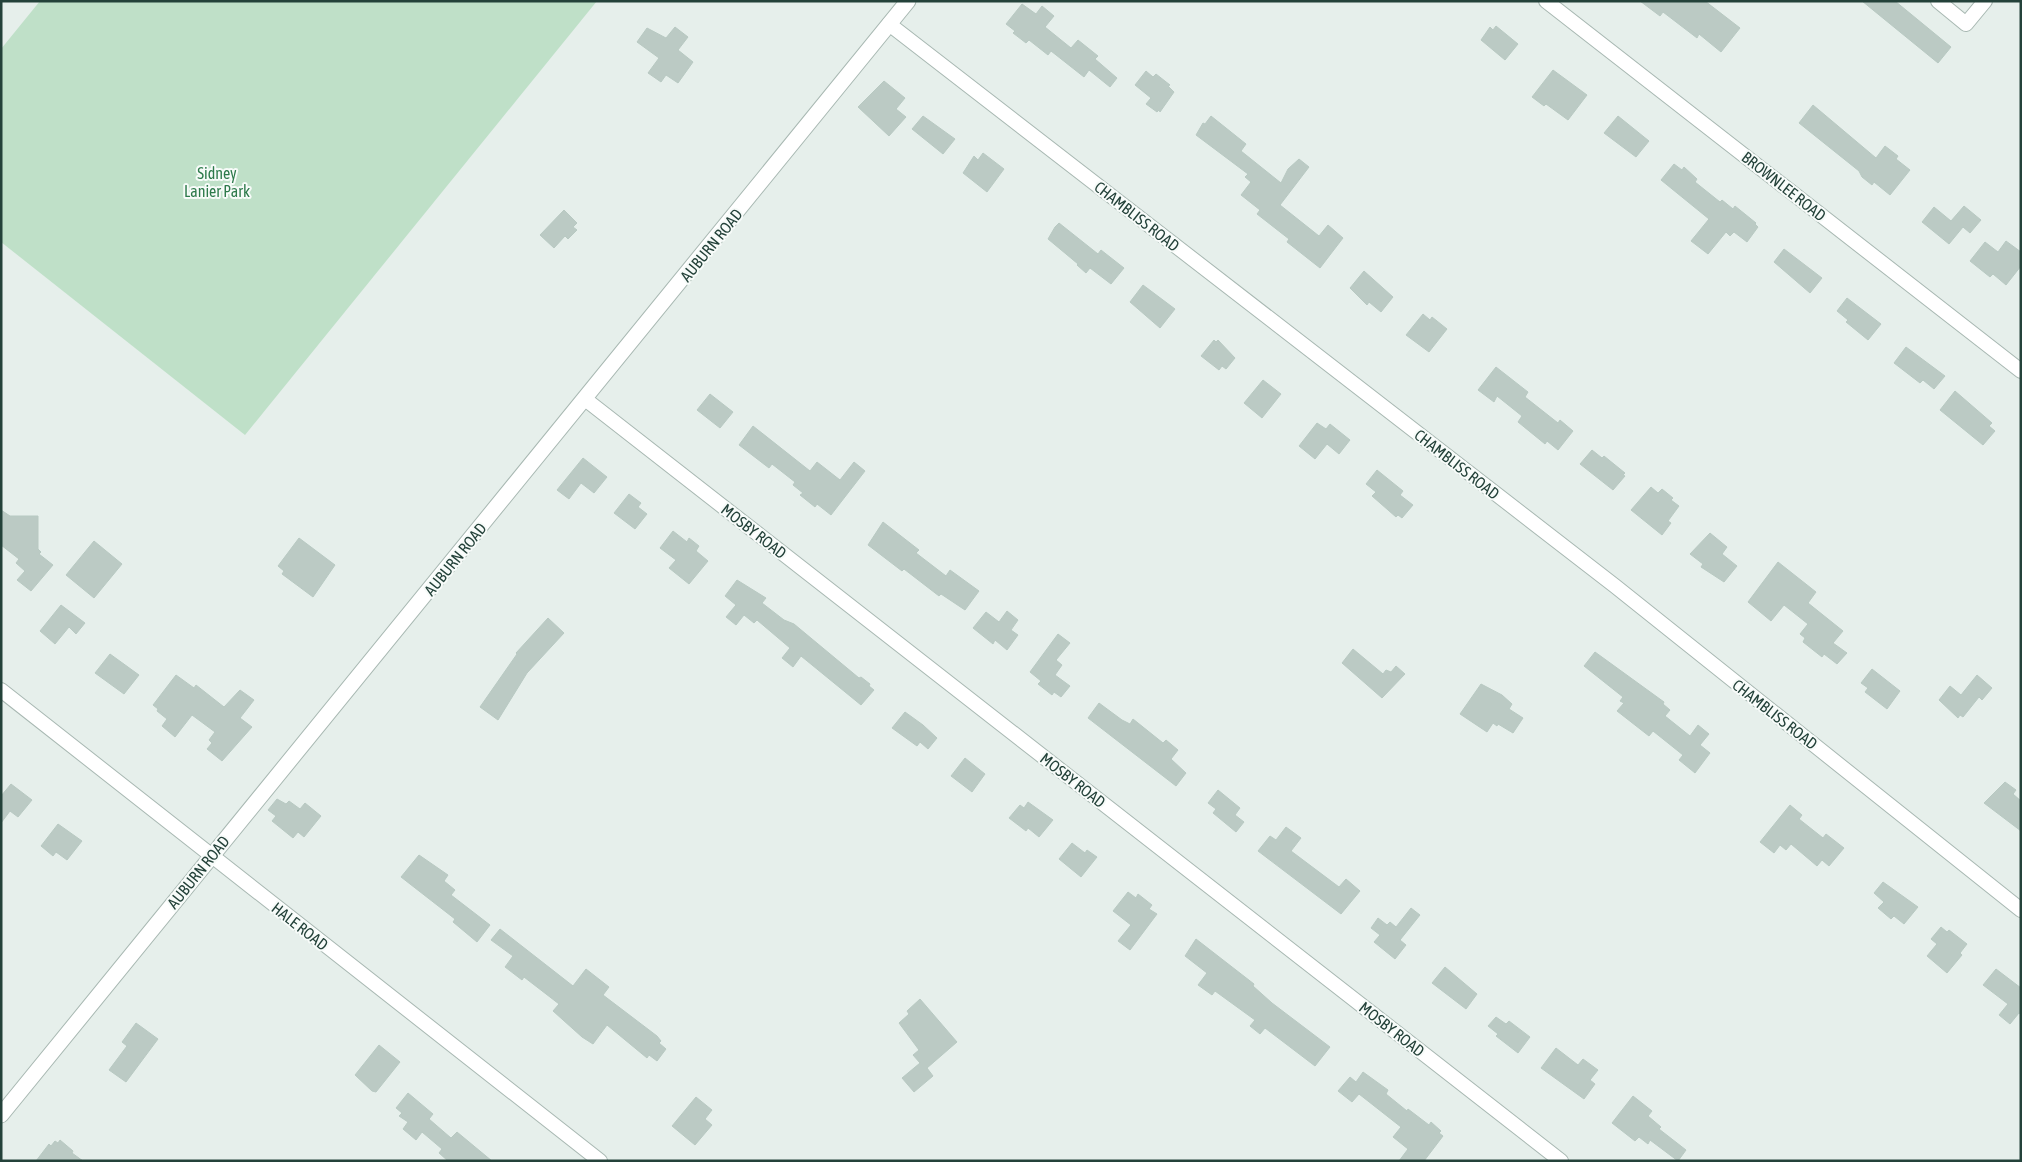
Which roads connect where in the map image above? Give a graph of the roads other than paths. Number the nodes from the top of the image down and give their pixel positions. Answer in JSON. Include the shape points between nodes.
{"nodes":[{"id":1,"x":908,"y":1,"type":"edge"},
{"id":2,"x":1546,"y":1,"type":"edge"},
{"id":3,"x":1938,"y":1,"type":"edge"},
{"id":4,"x":1985,"y":1,"type":"edge"},
{"id":5,"x":889,"y":24,"type":"junction"},
{"id":6,"x":2021,"y":371,"type":"edge"},
{"id":7,"x":585,"y":400,"type":"junction"},
{"id":8,"x":1,"y":690,"type":"edge"},
{"id":9,"x":211,"y":856,"type":"junction"},
{"id":10,"x":2021,"y":910,"type":"edge"},
{"id":11,"x":1,"y":1115,"type":"edge"},
{"id":12,"x":600,"y":1161,"type":"edge"},
{"id":13,"x":1561,"y":1161,"type":"edge"}],
"edges":[{"from":1,"to":5,"type":"street","name":"AUBURN ROAD"},
{"from":2,"to":6,"type":"street","name":"BROWNLEE ROAD"},
{"from":3,"to":4,"type":"street","via":[[1966,24]]},
{"from":5,"to":7,"type":"street","name":"AUBURN ROAD"},
{"from":5,"to":10,"type":"street","name":"CHAMBLISS ROAD","via":[[1615,586]]},
{"from":7,"to":9,"type":"street","name":"AUBURN ROAD"},
{"from":7,"to":13,"type":"street","name":"MOSBY ROAD"},
{"from":8,"to":9,"type":"street","name":"HALE ROAD"},
{"from":9,"to":11,"type":"street","name":"AUBURN ROAD"},
{"from":9,"to":12,"type":"street","name":"HALE ROAD"}]}
